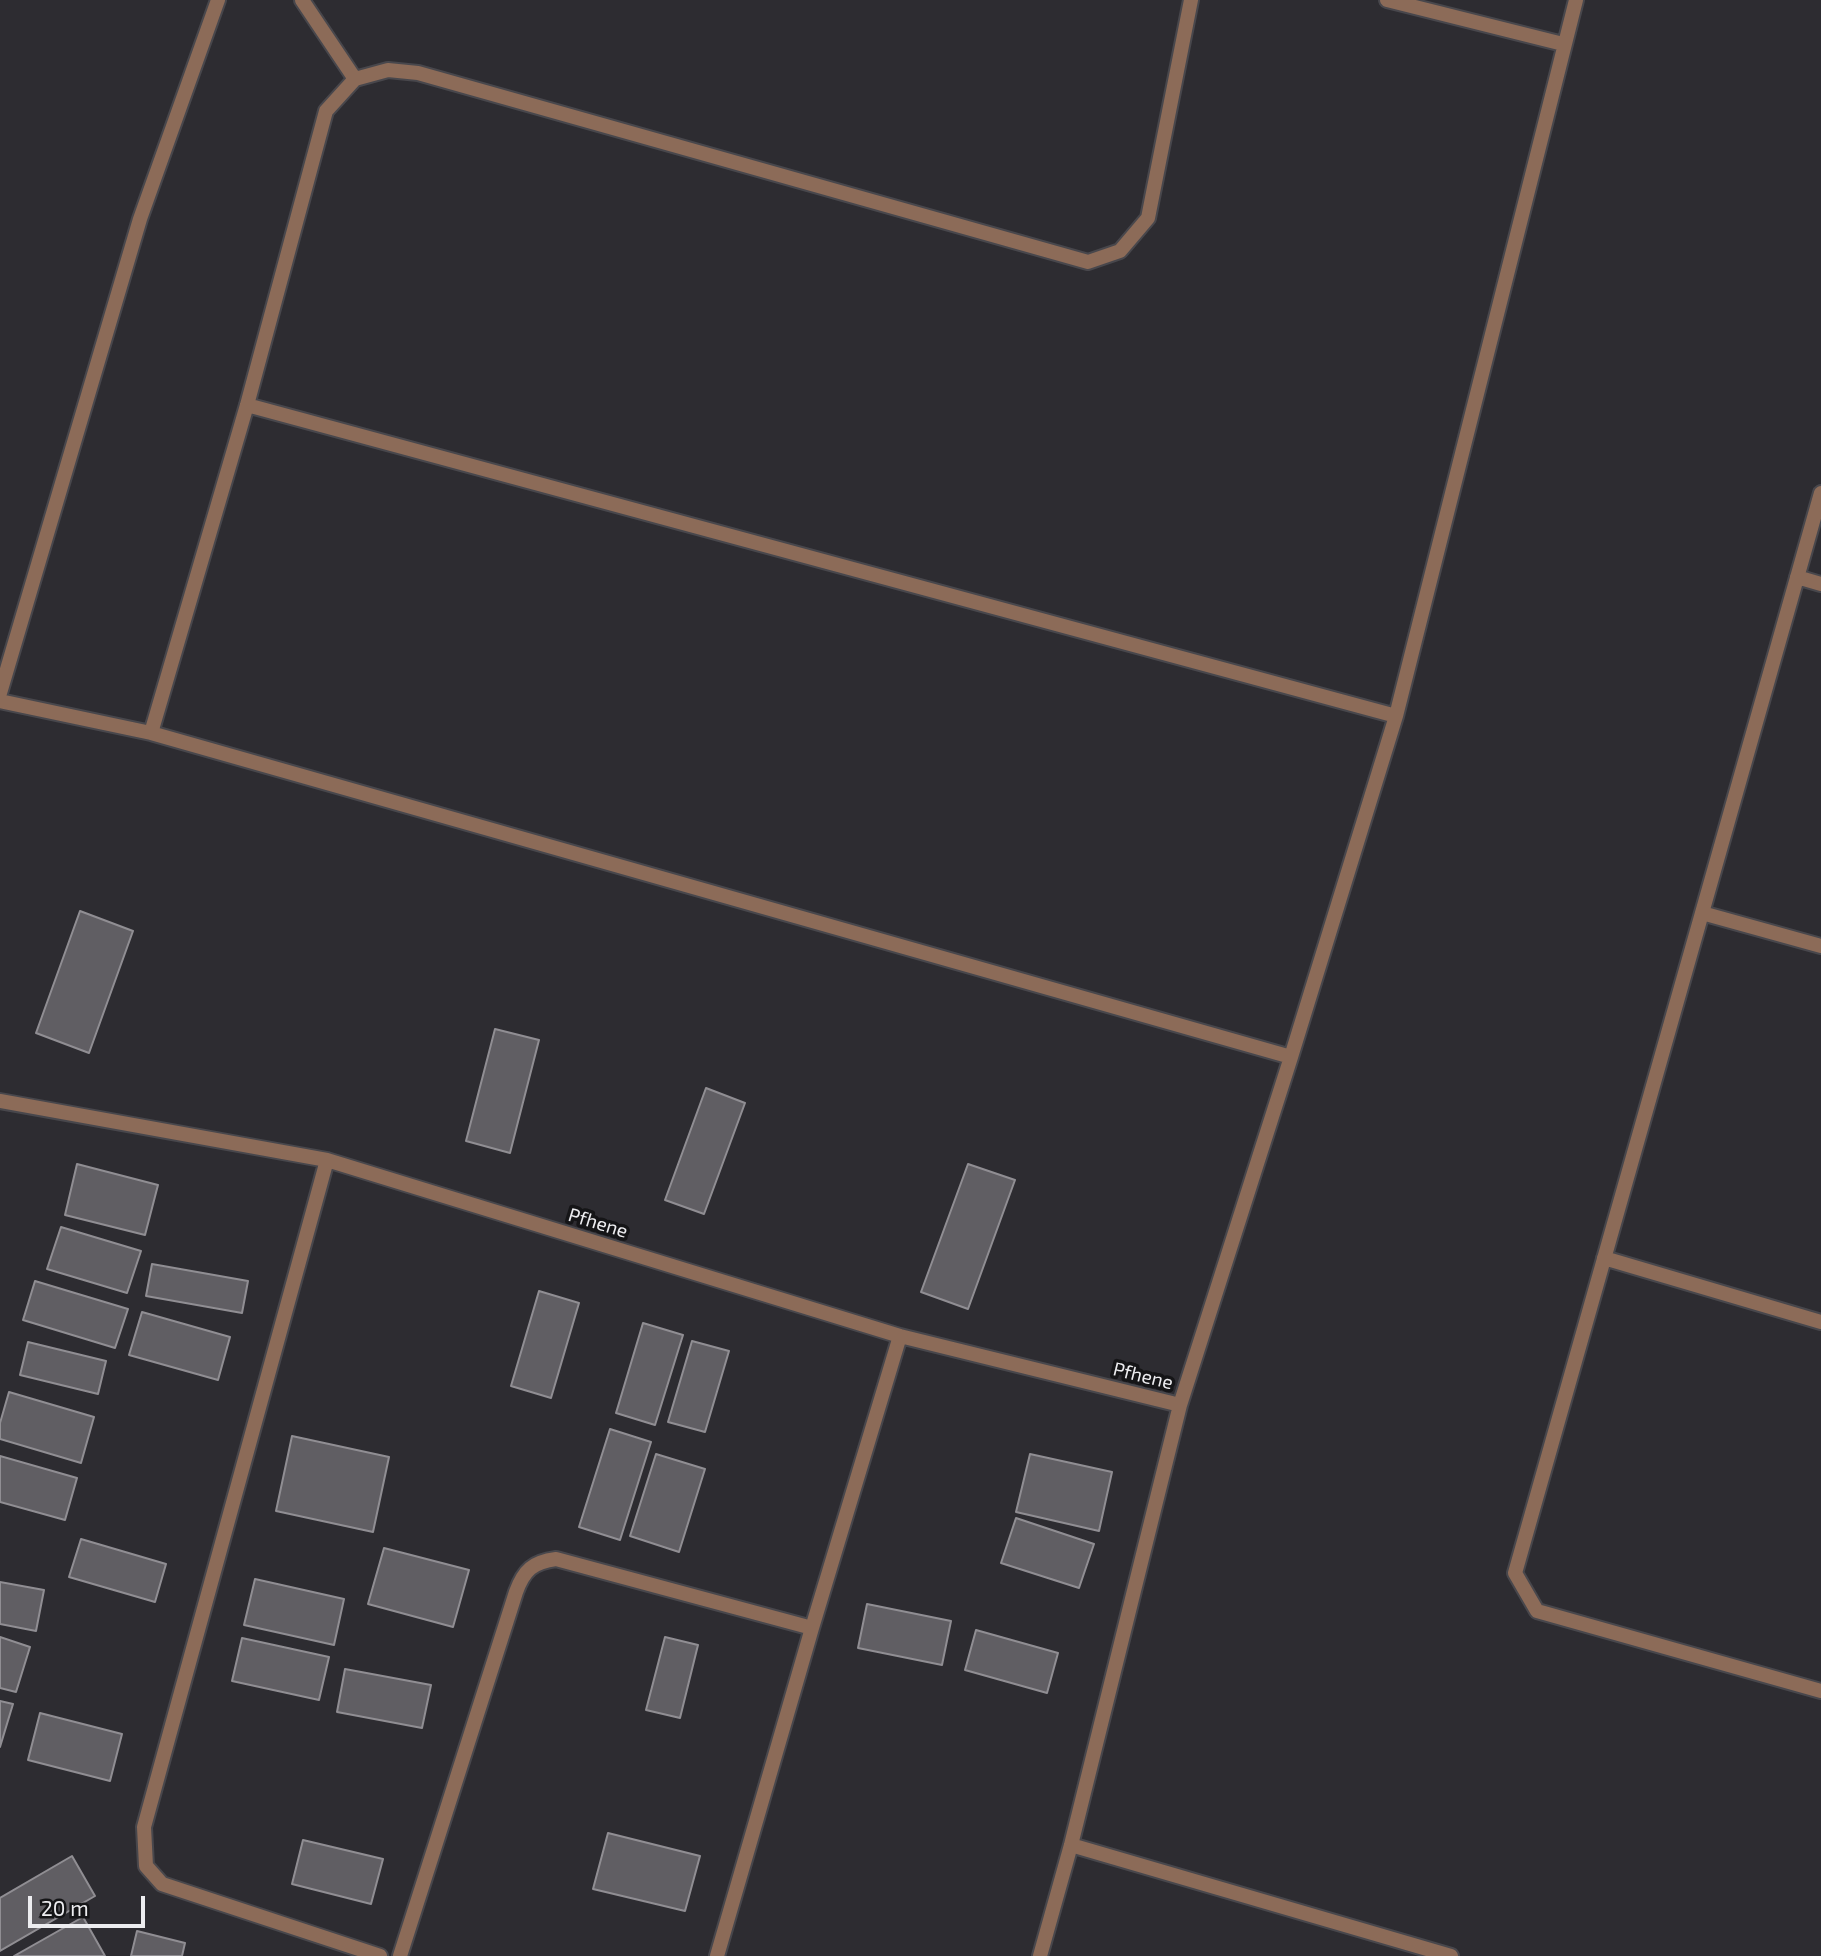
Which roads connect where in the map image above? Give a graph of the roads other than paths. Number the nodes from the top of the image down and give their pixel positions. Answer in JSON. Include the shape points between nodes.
{"nodes":[{"id":1,"x":218,"y":0,"type":"edge"},
{"id":2,"x":302,"y":0,"type":"edge"},
{"id":3,"x":1191,"y":0,"type":"edge"},
{"id":4,"x":1387,"y":0,"type":"edge"},
{"id":5,"x":1576,"y":0,"type":"edge"},
{"id":6,"x":1563,"y":44,"type":"junction"},
{"id":7,"x":355,"y":79,"type":"junction"},
{"id":8,"x":247,"y":405,"type":"junction"},
{"id":9,"x":1821,"y":493,"type":"edge"},
{"id":10,"x":1797,"y":577,"type":"junction"},
{"id":11,"x":1821,"y":584,"type":"edge"},
{"id":12,"x":0,"y":693,"type":"edge"},
{"id":13,"x":0,"y":701,"type":"edge"},
{"id":14,"x":1396,"y":716,"type":"junction"},
{"id":15,"x":151,"y":733,"type":"junction"},
{"id":16,"x":1702,"y":913,"type":"junction"},
{"id":17,"x":1821,"y":946,"type":"edge"},
{"id":18,"x":1291,"y":1057,"type":"junction"},
{"id":19,"x":0,"y":1101,"type":"edge"},
{"id":20,"x":327,"y":1160,"type":"junction"},
{"id":21,"x":1604,"y":1258,"type":"junction"},
{"id":22,"x":1821,"y":1322,"type":"edge"},
{"id":23,"x":900,"y":1336,"type":"junction"},
{"id":24,"x":1180,"y":1405,"type":"junction"},
{"id":25,"x":811,"y":1628,"type":"junction"},
{"id":26,"x":1821,"y":1691,"type":"edge"},
{"id":27,"x":1071,"y":1845,"type":"junction"},
{"id":28,"x":1434,"y":1954,"type":"edge"},
{"id":29,"x":380,"y":1956,"type":"edge"},
{"id":30,"x":400,"y":1956,"type":"edge"},
{"id":31,"x":717,"y":1956,"type":"edge"},
{"id":32,"x":1040,"y":1956,"type":"edge"},
{"id":33,"x":1451,"y":1956,"type":"edge"}],
"edges":[{"from":1,"to":12,"type":"street","via":[[140,219]]},
{"from":2,"to":7,"type":"street"},
{"from":3,"to":7,"type":"street","via":[[1148,218],[1120,251],[1088,262],[418,73],[388,70]]},
{"from":4,"to":6,"type":"street"},
{"from":5,"to":6,"type":"street"},
{"from":6,"to":14,"type":"street"},
{"from":7,"to":8,"type":"street","via":[[326,111]]},
{"from":8,"to":14,"type":"street"},
{"from":8,"to":15,"type":"street"},
{"from":9,"to":10,"type":"street"},
{"from":10,"to":11,"type":"street"},
{"from":10,"to":16,"type":"street"},
{"from":13,"to":15,"type":"street"},
{"from":14,"to":18,"type":"street"},
{"from":15,"to":18,"type":"street"},
{"from":16,"to":17,"type":"street"},
{"from":16,"to":21,"type":"street"},
{"from":18,"to":24,"type":"street"},
{"from":19,"to":20,"type":"street","name":"Pfhene"},
{"from":20,"to":23,"type":"street","name":"Pfhene"},
{"from":20,"to":29,"type":"street","via":[[144,1827],[144,1842],[146,1866],[162,1884]]},
{"from":21,"to":22,"type":"street"},
{"from":21,"to":26,"type":"street","via":[[1515,1573],[1537,1611]]},
{"from":23,"to":24,"type":"street","name":"Pfhene"},
{"from":23,"to":25,"type":"street"},
{"from":24,"to":27,"type":"street"},
{"from":25,"to":30,"type":"street","via":[[556,1559],[528,1567],[516,1592]]},
{"from":25,"to":31,"type":"street"},
{"from":27,"to":28,"type":"street"},
{"from":27,"to":32,"type":"street"},
{"from":28,"to":33,"type":"street"}]}
